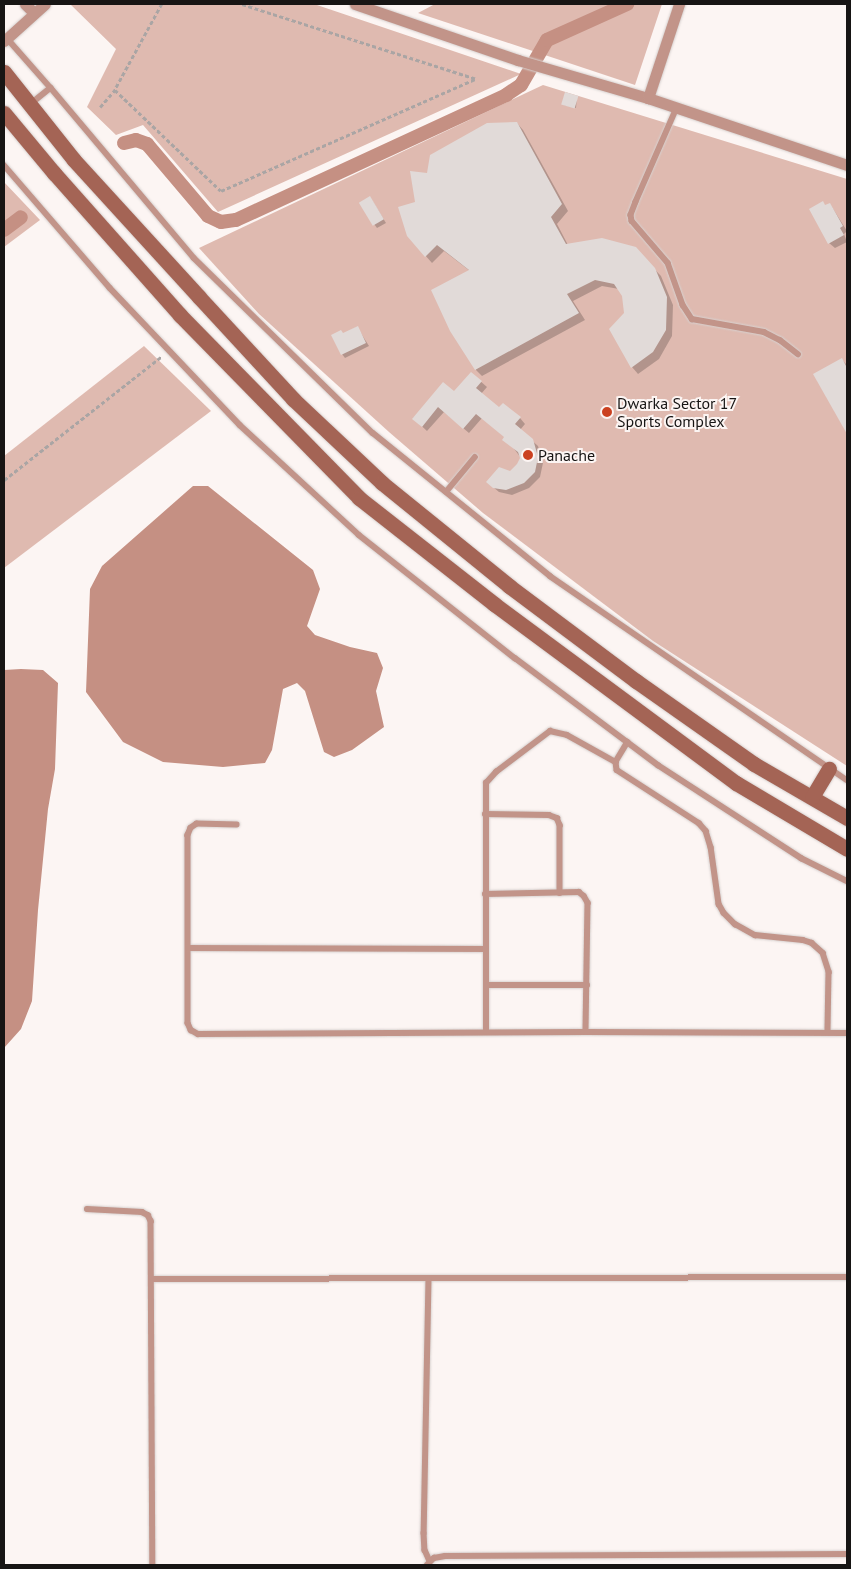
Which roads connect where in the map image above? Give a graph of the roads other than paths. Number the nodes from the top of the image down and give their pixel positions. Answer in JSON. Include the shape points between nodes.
{"nodes":[{"id":1,"x":25,"y":4,"type":"edge"},
{"id":2,"x":45,"y":4,"type":"edge"},
{"id":3,"x":355,"y":4,"type":"edge"},
{"id":4,"x":678,"y":4,"type":"edge"},
{"id":5,"x":34,"y":13,"type":"junction"},
{"id":6,"x":5,"y":38,"type":"edge"},
{"id":7,"x":4,"y":72,"type":"edge"},
{"id":8,"x":51,"y":88,"type":"junction"},
{"id":9,"x":648,"y":98,"type":"junction"},
{"id":10,"x":30,"y":105,"type":"junction"},
{"id":11,"x":677,"y":108,"type":"junction"},
{"id":12,"x":4,"y":113,"type":"edge"},
{"id":13,"x":4,"y":165,"type":"edge"},
{"id":14,"x":847,"y":165,"type":"edge"},
{"id":15,"x":798,"y":354,"type":"dead end"},
{"id":16,"x":475,"y":457,"type":"dead end"},
{"id":17,"x":446,"y":492,"type":"junction"},
{"id":18,"x":628,"y":742,"type":"junction"},
{"id":19,"x":616,"y":762,"type":"junction"},
{"id":20,"x":829,"y":769,"type":"junction"},
{"id":21,"x":847,"y":780,"type":"edge"},
{"id":22,"x":812,"y":797,"type":"junction"},
{"id":23,"x":485,"y":814,"type":"junction"},
{"id":24,"x":847,"y":818,"type":"edge"},
{"id":25,"x":237,"y":825,"type":"dead end"},
{"id":26,"x":847,"y":849,"type":"edge"},
{"id":27,"x":847,"y":882,"type":"edge"},
{"id":28,"x":560,"y":893,"type":"junction"},
{"id":29,"x":486,"y":894,"type":"junction"},
{"id":30,"x":188,"y":948,"type":"junction"},
{"id":31,"x":486,"y":949,"type":"junction"},
{"id":32,"x":486,"y":985,"type":"junction"},
{"id":33,"x":586,"y":985,"type":"junction"},
{"id":34,"x":486,"y":1032,"type":"junction"},
{"id":35,"x":586,"y":1032,"type":"junction"},
{"id":36,"x":828,"y":1032,"type":"junction"},
{"id":37,"x":847,"y":1033,"type":"edge"},
{"id":38,"x":87,"y":1209,"type":"dead end"},
{"id":39,"x":847,"y":1277,"type":"edge"},
{"id":40,"x":152,"y":1280,"type":"junction"},
{"id":41,"x":429,"y":1280,"type":"junction"},
{"id":42,"x":847,"y":1554,"type":"edge"},
{"id":43,"x":428,"y":1563,"type":"edge"},
{"id":44,"x":153,"y":1565,"type":"edge"}],
"edges":[{"from":1,"to":5,"type":"street"},
{"from":2,"to":5,"type":"street"},
{"from":3,"to":9,"type":"street","via":[[518,60]]},
{"from":4,"to":9,"type":"street"},
{"from":5,"to":6,"type":"street"},
{"from":6,"to":8,"type":"lane"},
{"from":7,"to":10,"type":"main road"},
{"from":8,"to":10,"type":"lane"},
{"from":8,"to":17,"type":"lane","via":[[194,258],[373,433]]},
{"from":9,"to":11,"type":"street"},
{"from":10,"to":22,"type":"main road","via":[[74,160],[273,377],[382,483],[509,586],[636,680],[754,764]]},
{"from":11,"to":14,"type":"street"},
{"from":11,"to":15,"type":"lane","via":[[631,214],[632,221],[668,263],[683,305],[692,319],[764,332]]},
{"from":12,"to":26,"type":"main road","via":[[180,315],[359,498],[502,610],[736,783]]},
{"from":13,"to":18,"type":"lane","via":[[110,288],[240,425],[359,535]]},
{"from":16,"to":17,"type":"lane"},
{"from":17,"to":20,"type":"lane","via":[[550,576]]},
{"from":18,"to":19,"type":"lane"},
{"from":18,"to":27,"type":"lane","via":[[801,858]]},
{"from":19,"to":23,"type":"lane","via":[[567,735],[550,730],[490,778],[485,789]]},
{"from":19,"to":36,"type":"lane","via":[[617,770],[703,827],[711,847],[719,904],[735,924],[756,935],[812,943],[824,953],[829,972]]},
{"from":20,"to":21,"type":"lane"},
{"from":20,"to":22,"type":"main road"},
{"from":22,"to":24,"type":"main road"},
{"from":23,"to":28,"type":"lane","via":[[549,815],[557,818],[560,825]]},
{"from":23,"to":29,"type":"lane"},
{"from":25,"to":30,"type":"lane","via":[[197,824],[188,835]]},
{"from":28,"to":29,"type":"lane"},
{"from":28,"to":33,"type":"lane","via":[[579,892],[588,902]]},
{"from":29,"to":31,"type":"lane"},
{"from":30,"to":31,"type":"lane"},
{"from":30,"to":34,"type":"lane","via":[[188,1023],[198,1034]]},
{"from":31,"to":32,"type":"lane"},
{"from":32,"to":33,"type":"lane"},
{"from":32,"to":34,"type":"lane"},
{"from":33,"to":35,"type":"lane"},
{"from":34,"to":35,"type":"lane"},
{"from":35,"to":36,"type":"lane"},
{"from":36,"to":37,"type":"lane"},
{"from":38,"to":40,"type":"lane","via":[[148,1215],[152,1228]]},
{"from":39,"to":41,"type":"lane"},
{"from":40,"to":41,"type":"lane"},
{"from":40,"to":44,"type":"lane"},
{"from":41,"to":43,"type":"lane","via":[[424,1533]]},
{"from":42,"to":43,"type":"lane","via":[[452,1556]]}]}
